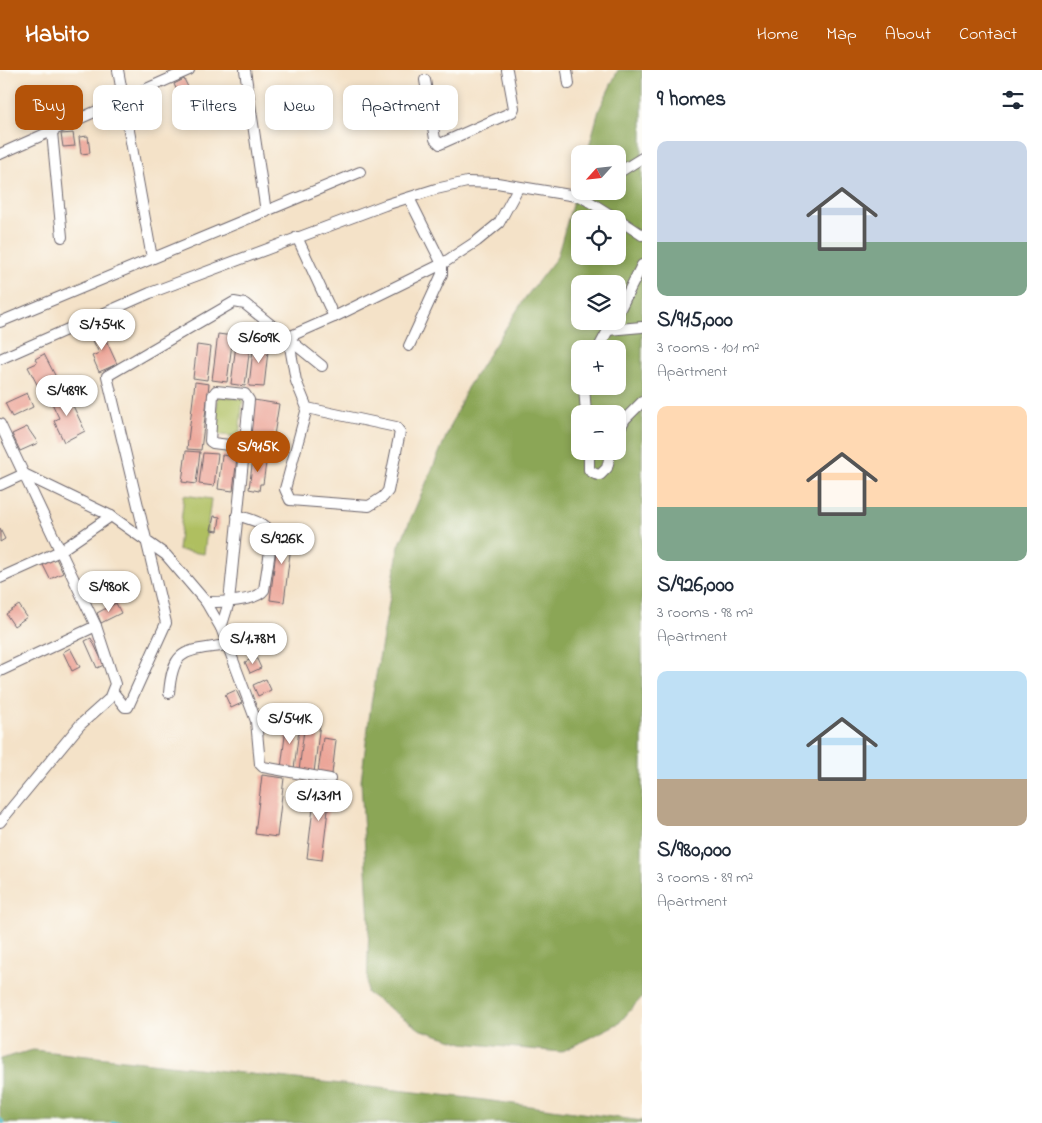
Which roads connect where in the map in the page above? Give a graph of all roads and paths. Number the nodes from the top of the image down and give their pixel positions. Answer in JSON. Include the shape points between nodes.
{"nodes":[{"id":1,"x":118,"y":70,"type":"edge"},
{"id":2,"x":189,"y":70,"type":"edge"},
{"id":3,"x":245,"y":70,"type":"edge"},
{"id":4,"x":507,"y":70,"type":"edge"},
{"id":5,"x":567,"y":70,"type":"edge"},
{"id":6,"x":425,"y":80,"type":"dead end"},
{"id":7,"x":568,"y":84,"type":"dead end"},
{"id":8,"x":121,"y":85,"type":"edge"},
{"id":9,"x":156,"y":85,"type":"edge"},
{"id":10,"x":93,"y":114,"type":"edge"},
{"id":11,"x":129,"y":130,"type":"edge"},
{"id":12,"x":52,"y":132,"type":"junction"},
{"id":13,"x":0,"y":154,"type":"edge"},
{"id":14,"x":642,"y":158,"type":"edge"},
{"id":15,"x":626,"y":168,"type":"edge"},
{"id":16,"x":360,"y":172,"type":"dead end"},
{"id":17,"x":518,"y":188,"type":"junction"},
{"id":18,"x":571,"y":193,"type":"edge"},
{"id":19,"x":408,"y":198,"type":"junction"},
{"id":20,"x":593,"y":200,"type":"edge"},
{"id":21,"x":606,"y":210,"type":"edge"},
{"id":22,"x":266,"y":212,"type":"junction"},
{"id":23,"x":626,"y":225,"type":"edge"},
{"id":24,"x":642,"y":235,"type":"edge"},
{"id":25,"x":62,"y":237,"type":"dead end"},
{"id":26,"x":297,"y":238,"type":"junction"},
{"id":27,"x":152,"y":258,"type":"junction"},
{"id":28,"x":442,"y":264,"type":"junction"},
{"id":29,"x":642,"y":266,"type":"edge"},
{"id":30,"x":626,"y":297,"type":"edge"},
{"id":31,"x":334,"y":317,"type":"junction"},
{"id":32,"x":0,"y":322,"type":"edge"},
{"id":33,"x":626,"y":326,"type":"edge"},
{"id":34,"x":642,"y":327,"type":"edge"},
{"id":35,"x":289,"y":341,"type":"junction"},
{"id":36,"x":409,"y":346,"type":"dead end"},
{"id":37,"x":0,"y":359,"type":"edge"},
{"id":38,"x":322,"y":366,"type":"dead end"},
{"id":39,"x":642,"y":402,"type":"edge"},
{"id":40,"x":307,"y":408,"type":"junction"},
{"id":41,"x":626,"y":418,"type":"edge"},
{"id":42,"x":0,"y":424,"type":"edge"},
{"id":43,"x":244,"y":447,"type":"junction"},
{"id":44,"x":589,"y":460,"type":"edge"},
{"id":45,"x":609,"y":460,"type":"edge"},
{"id":46,"x":24,"y":474,"type":"junction"},
{"id":47,"x":0,"y":485,"type":"edge"},
{"id":48,"x":238,"y":515,"type":"junction"},
{"id":49,"x":111,"y":516,"type":"junction"},
{"id":50,"x":147,"y":542,"type":"junction"},
{"id":51,"x":60,"y":551,"type":"junction"},
{"id":52,"x":0,"y":578,"type":"edge"},
{"id":53,"x":206,"y":602,"type":"junction"},
{"id":54,"x":229,"y":602,"type":"junction"},
{"id":55,"x":96,"y":626,"type":"junction"},
{"id":56,"x":221,"y":628,"type":"junction"},
{"id":57,"x":226,"y":645,"type":"junction"},
{"id":58,"x":0,"y":671,"type":"edge"},
{"id":59,"x":113,"y":692,"type":"junction"},
{"id":60,"x":169,"y":692,"type":"dead end"},
{"id":61,"x":330,"y":779,"type":"dead end"},
{"id":62,"x":0,"y":822,"type":"edge"}],
"edges":[{"from":1,"to":8,"type":"street"},
{"from":2,"to":9,"type":"street"},
{"from":3,"to":22,"type":"street"},
{"from":4,"to":6,"type":"street","via":[[512,112],[440,144],[435,139]]},
{"from":5,"to":7,"type":"street"},
{"from":10,"to":12,"type":"street"},
{"from":11,"to":27,"type":"street"},
{"from":12,"to":13,"type":"street"},
{"from":12,"to":25,"type":"street"},
{"from":14,"to":15,"type":"street"},
{"from":16,"to":22,"type":"street"},
{"from":17,"to":18,"type":"street"},
{"from":17,"to":19,"type":"street","via":[[467,182]]},
{"from":17,"to":28,"type":"street","via":[[493,230]]},
{"from":19,"to":26,"type":"street"},
{"from":19,"to":28,"type":"street"},
{"from":20,"to":21,"type":"street"},
{"from":22,"to":27,"type":"street"},
{"from":23,"to":24,"type":"street"},
{"from":26,"to":31,"type":"street"},
{"from":26,"to":37,"type":"street","via":[[150,294]]},
{"from":27,"to":32,"type":"street"},
{"from":28,"to":31,"type":"street"},
{"from":28,"to":36,"type":"street","via":[[442,274]]},
{"from":29,"to":30,"type":"street"},
{"from":31,"to":35,"type":"street","via":[[293,335]]},
{"from":33,"to":34,"type":"street"},
{"from":35,"to":38,"type":"street"},
{"from":35,"to":40,"type":"street","via":[[296,381]]},
{"from":35,"to":50,"type":"street","via":[[246,304],[234,302],[107,376]]},
{"from":39,"to":41,"type":"street"},
{"from":40,"to":40,"type":"street","via":[[396,427],[400,432],[384,497],[369,506],[290,500],[285,489]]},
{"from":42,"to":46,"type":"street"},
{"from":43,"to":43,"type":"street","via":[[248,396],[216,392],[213,395],[210,441]]},
{"from":43,"to":48,"type":"street"},
{"from":44,"to":45,"type":"street","via":[[589,470],[600,475]]},
{"from":46,"to":47,"type":"street"},
{"from":46,"to":49,"type":"street"},
{"from":46,"to":51,"type":"street"},
{"from":48,"to":54,"type":"street"},
{"from":48,"to":54,"type":"street","via":[[266,526],[272,538],[262,593]]},
{"from":49,"to":50,"type":"street"},
{"from":49,"to":51,"type":"street"},
{"from":50,"to":53,"type":"street","via":[[166,555]]},
{"from":50,"to":59,"type":"street","via":[[166,623],[128,707]]},
{"from":51,"to":52,"type":"street"},
{"from":51,"to":55,"type":"street"},
{"from":53,"to":54,"type":"street"},
{"from":53,"to":56,"type":"street"},
{"from":54,"to":56,"type":"street"},
{"from":55,"to":58,"type":"street"},
{"from":55,"to":59,"type":"street","via":[[114,677]]},
{"from":56,"to":57,"type":"street"},
{"from":57,"to":60,"type":"street","via":[[186,652],[176,659]]},
{"from":57,"to":61,"type":"street","via":[[258,728],[260,764]]},
{"from":59,"to":62,"type":"street","via":[[80,725]]}]}
